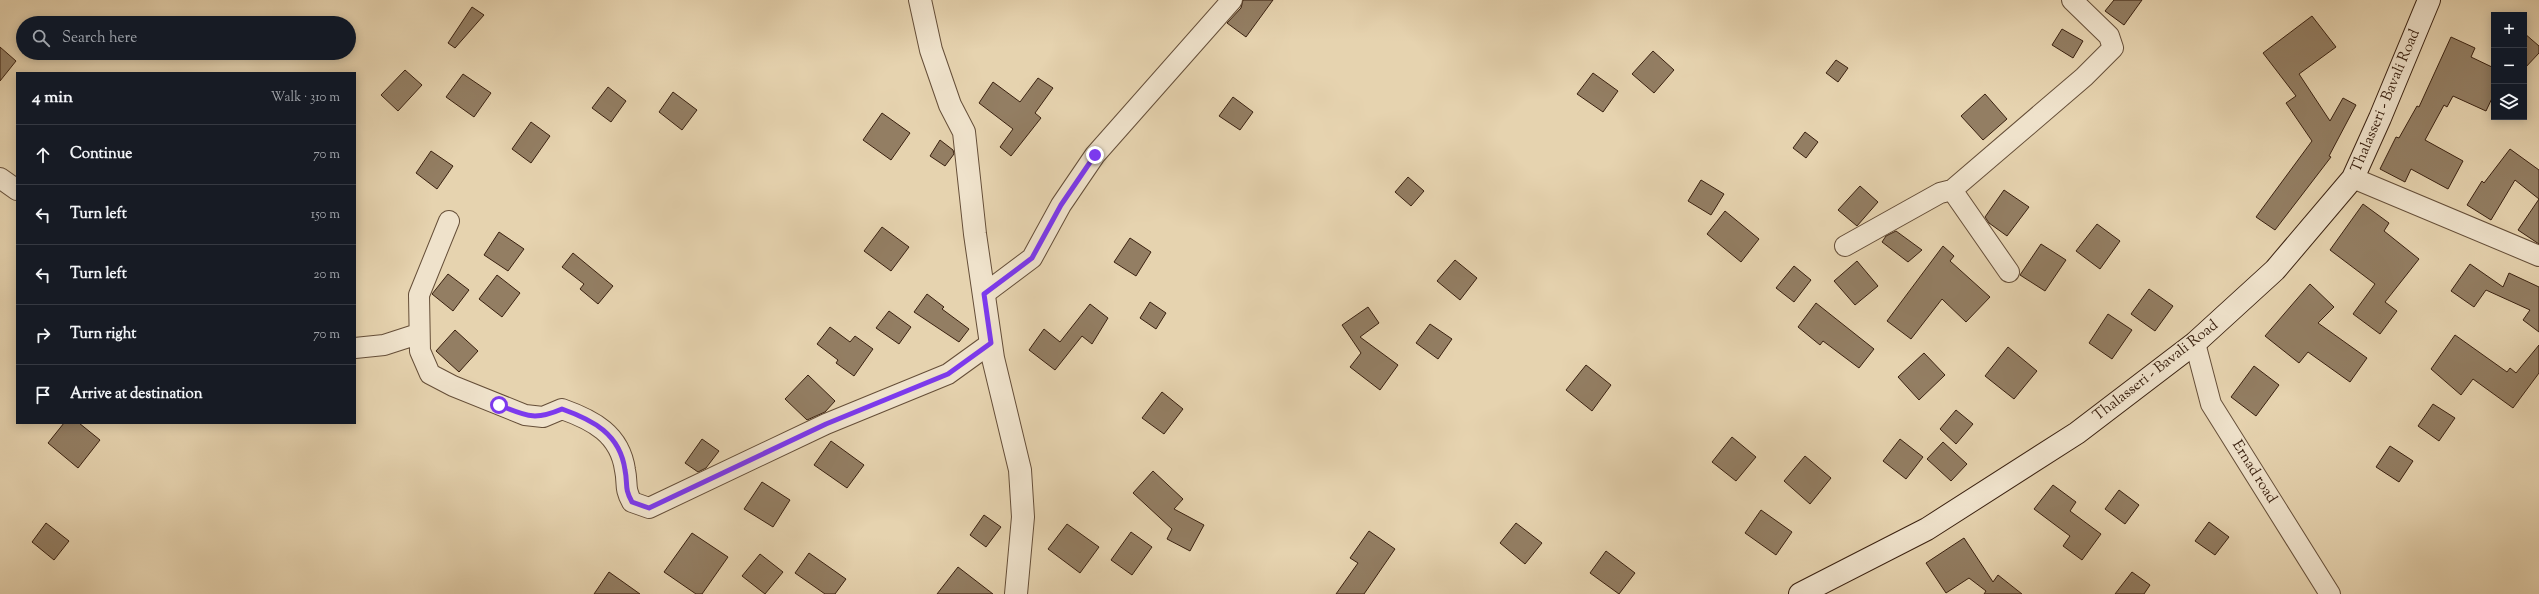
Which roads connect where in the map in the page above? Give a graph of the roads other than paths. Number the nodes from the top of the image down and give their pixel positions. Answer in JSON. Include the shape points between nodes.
{"nodes":[{"id":1,"x":920,"y":0,"type":"edge"},
{"id":2,"x":1232,"y":0,"type":"edge"},
{"id":3,"x":2072,"y":0,"type":"edge"},
{"id":4,"x":2429,"y":0,"type":"edge"},
{"id":5,"x":0,"y":178,"type":"edge"},
{"id":6,"x":2353,"y":178,"type":"junction"},
{"id":7,"x":16,"y":189,"type":"edge"},
{"id":8,"x":1952,"y":190,"type":"junction"},
{"id":9,"x":449,"y":222,"type":"dead end"},
{"id":10,"x":1845,"y":246,"type":"dead end"},
{"id":11,"x":2539,"y":256,"type":"edge"},
{"id":12,"x":2009,"y":272,"type":"dead end"},
{"id":13,"x":984,"y":294,"type":"junction"},
{"id":14,"x":418,"y":334,"type":"junction"},
{"id":15,"x":991,"y":343,"type":"junction"},
{"id":16,"x":2195,"y":343,"type":"junction"},
{"id":17,"x":356,"y":348,"type":"edge"},
{"id":18,"x":1016,"y":594,"type":"edge"},
{"id":19,"x":1800,"y":594,"type":"edge"},
{"id":20,"x":2330,"y":594,"type":"edge"}],
"edges":[{"from":1,"to":13,"type":"main road","via":[[931,50],[950,105],[964,132]]},
{"from":2,"to":13,"type":"street","via":[[1095,155],[1061,205],[1032,258]]},
{"from":3,"to":8,"type":"street","via":[[2109,36],[2113,48],[2084,77]]},
{"from":4,"to":6,"type":"main road","name":"Thalasseri - Bavali Road"},
{"from":5,"to":7,"type":"street"},
{"from":6,"to":11,"type":"street"},
{"from":6,"to":16,"type":"main road","name":"Thalasseri - Bavali Road","via":[[2275,270]]},
{"from":8,"to":10,"type":"street","via":[[1940,193]]},
{"from":8,"to":12,"type":"street"},
{"from":9,"to":14,"type":"street","via":[[418,295]]},
{"from":13,"to":15,"type":"main road"},
{"from":14,"to":15,"type":"street","via":[[420,351],[430,374],[453,386],[525,415],[543,417],[562,409],[588,418],[613,438],[625,469],[625,490],[632,502],[649,508],[826,424],[948,374]]},
{"from":14,"to":17,"type":"street","via":[[384,345]]},
{"from":15,"to":18,"type":"main road","via":[[1020,470],[1023,517]]},
{"from":16,"to":19,"type":"main road","name":"Thalasseri - Bavali Road","via":[[2077,433],[2021,470],[1927,529]]},
{"from":16,"to":20,"type":"street","name":"Ernad road","via":[[2210,404]]}]}
